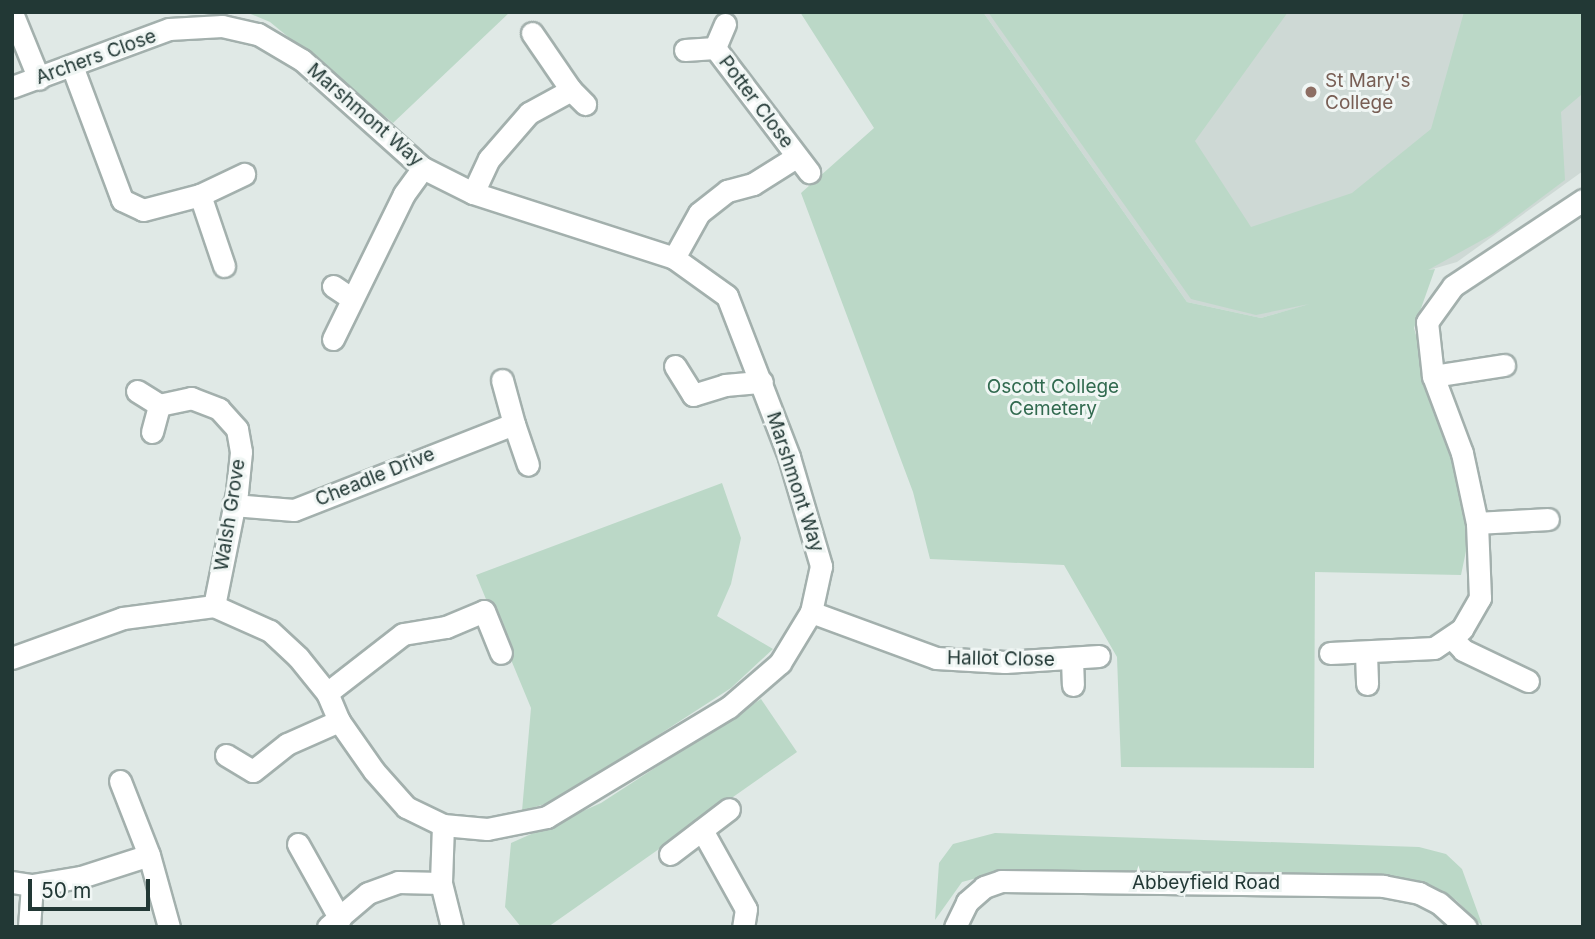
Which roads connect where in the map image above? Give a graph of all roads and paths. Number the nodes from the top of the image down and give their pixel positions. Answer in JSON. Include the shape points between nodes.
{"nodes":[{"id":1,"x":12,"y":13,"type":"edge"},
{"id":2,"x":223,"y":19,"type":"edge"},
{"id":3,"x":725,"y":24,"type":"dead end"},
{"id":4,"x":532,"y":33,"type":"dead end"},
{"id":5,"x":715,"y":48,"type":"junction"},
{"id":6,"x":685,"y":50,"type":"dead end"},
{"id":7,"x":72,"y":66,"type":"junction"},
{"id":8,"x":39,"y":79,"type":"junction"},
{"id":9,"x":12,"y":87,"type":"edge"},
{"id":10,"x":423,"y":168,"type":"junction"},
{"id":11,"x":244,"y":174,"type":"dead end"},
{"id":12,"x":473,"y":193,"type":"junction"},
{"id":13,"x":200,"y":195,"type":"junction"},
{"id":14,"x":1583,"y":200,"type":"edge"},
{"id":15,"x":674,"y":258,"type":"junction"},
{"id":16,"x":224,"y":266,"type":"dead end"},
{"id":17,"x":333,"y":286,"type":"dead end"},
{"id":18,"x":352,"y":299,"type":"junction"},
{"id":19,"x":333,"y":339,"type":"dead end"},
{"id":20,"x":1503,"y":365,"type":"dead end"},
{"id":21,"x":675,"y":366,"type":"dead end"},
{"id":22,"x":1433,"y":376,"type":"junction"},
{"id":23,"x":502,"y":380,"type":"dead end"},
{"id":24,"x":762,"y":382,"type":"junction"},
{"id":25,"x":138,"y":391,"type":"dead end"},
{"id":26,"x":159,"y":405,"type":"junction"},
{"id":27,"x":514,"y":424,"type":"junction"},
{"id":28,"x":152,"y":432,"type":"dead end"},
{"id":29,"x":528,"y":465,"type":"dead end"},
{"id":30,"x":233,"y":505,"type":"junction"},
{"id":31,"x":1548,"y":519,"type":"dead end"},
{"id":32,"x":1477,"y":523,"type":"junction"},
{"id":33,"x":214,"y":606,"type":"junction"},
{"id":34,"x":811,"y":612,"type":"junction"},
{"id":35,"x":1452,"y":638,"type":"junction"},
{"id":36,"x":501,"y":653,"type":"dead end"},
{"id":37,"x":1330,"y":653,"type":"dead end"},
{"id":38,"x":1366,"y":653,"type":"junction"},
{"id":39,"x":1099,"y":656,"type":"dead end"},
{"id":40,"x":12,"y":658,"type":"edge"},
{"id":41,"x":1072,"y":659,"type":"junction"},
{"id":42,"x":1528,"y":681,"type":"dead end"},
{"id":43,"x":1367,"y":684,"type":"dead end"},
{"id":44,"x":1073,"y":685,"type":"dead end"},
{"id":45,"x":327,"y":692,"type":"junction"},
{"id":46,"x":339,"y":721,"type":"junction"},
{"id":47,"x":226,"y":755,"type":"dead end"},
{"id":48,"x":119,"y":781,"type":"dead end"},
{"id":49,"x":729,"y":809,"type":"dead end"},
{"id":50,"x":443,"y":825,"type":"junction"},
{"id":51,"x":702,"y":830,"type":"junction"},
{"id":52,"x":298,"y":844,"type":"dead end"},
{"id":53,"x":670,"y":854,"type":"dead end"},
{"id":54,"x":149,"y":855,"type":"junction"},
{"id":55,"x":22,"y":883,"type":"edge"},
{"id":56,"x":441,"y":883,"type":"junction"},
{"id":57,"x":334,"y":923,"type":"edge"},
{"id":58,"x":29,"y":927,"type":"edge"},
{"id":59,"x":169,"y":927,"type":"edge"},
{"id":60,"x":452,"y":927,"type":"edge"},
{"id":61,"x":743,"y":927,"type":"edge"},
{"id":62,"x":955,"y":927,"type":"edge"},
{"id":63,"x":1466,"y":927,"type":"edge"}],
"edges":[{"from":1,"to":8,"type":"street"},
{"from":2,"to":7,"type":"street","name":"Archers Close","via":[[169,29]]},
{"from":2,"to":10,"type":"street","name":"Marshmont Way","via":[[302,60]]},
{"from":3,"to":5,"type":"street","name":"Potter Close"},
{"from":4,"to":12,"type":"street","via":[[578,97],[529,113],[489,159]]},
{"from":5,"to":6,"type":"street","name":"Potter Close"},
{"from":5,"to":15,"type":"street","name":"Potter Close","via":[[803,164],[727,191],[699,213]]},
{"from":7,"to":8,"type":"street","name":"Archers Close"},
{"from":7,"to":13,"type":"street","via":[[122,200],[143,210]]},
{"from":8,"to":9,"type":"street","name":"Archers Close"},
{"from":10,"to":12,"type":"street","name":"Marshmont Way"},
{"from":10,"to":18,"type":"street","via":[[404,194]]},
{"from":11,"to":13,"type":"street"},
{"from":12,"to":15,"type":"street","name":"Marshmont Way"},
{"from":13,"to":16,"type":"street"},
{"from":14,"to":22,"type":"street","via":[[1453,286],[1427,322]]},
{"from":15,"to":24,"type":"street","name":"Marshmont Way","via":[[727,296]]},
{"from":17,"to":18,"type":"street"},
{"from":18,"to":19,"type":"street"},
{"from":20,"to":22,"type":"street"},
{"from":21,"to":24,"type":"street","via":[[686,400],[725,385]]},
{"from":22,"to":32,"type":"street","via":[[1462,453]]},
{"from":23,"to":27,"type":"street"},
{"from":24,"to":34,"type":"street","name":"Marshmont Way","via":[[821,566]]},
{"from":25,"to":26,"type":"street"},
{"from":26,"to":28,"type":"street"},
{"from":26,"to":30,"type":"street","name":"Walsh Grove","via":[[191,398],[219,409],[237,429],[241,452]]},
{"from":27,"to":29,"type":"street"},
{"from":27,"to":30,"type":"street","name":"Cheadle Drive","via":[[294,510]]},
{"from":30,"to":33,"type":"street","name":"Walsh Grove"},
{"from":31,"to":32,"type":"street"},
{"from":32,"to":35,"type":"street","via":[[1480,598]]},
{"from":33,"to":40,"type":"street","via":[[123,618]]},
{"from":33,"to":45,"type":"street","name":"Marshmont Way","via":[[270,631]]},
{"from":34,"to":41,"type":"street","name":"Hallot Close","via":[[936,658],[975,663]]},
{"from":34,"to":50,"type":"street","name":"Marshmont Way","via":[[780,663],[729,707],[547,817],[487,828]]},
{"from":35,"to":38,"type":"street","via":[[1411,652]]},
{"from":35,"to":42,"type":"street","via":[[1492,674]]},
{"from":36,"to":45,"type":"street","via":[[481,605],[446,627],[403,634]]},
{"from":37,"to":38,"type":"street"},
{"from":38,"to":43,"type":"street"},
{"from":39,"to":41,"type":"street","name":"Hallot Close"},
{"from":41,"to":44,"type":"street","name":"Hallot Close"},
{"from":45,"to":46,"type":"street","name":"Marshmont Way"},
{"from":46,"to":47,"type":"street","via":[[286,744],[250,779]]},
{"from":46,"to":50,"type":"street","name":"Marshmont Way","via":[[406,807]]},
{"from":48,"to":54,"type":"street"},
{"from":49,"to":51,"type":"street"},
{"from":50,"to":56,"type":"street"},
{"from":51,"to":53,"type":"street"},
{"from":51,"to":61,"type":"street","via":[[746,909]]},
{"from":52,"to":57,"type":"street"},
{"from":54,"to":55,"type":"street","via":[[81,877]]},
{"from":54,"to":59,"type":"street"},
{"from":55,"to":58,"type":"street"},
{"from":56,"to":57,"type":"street","via":[[398,882],[368,893]]},
{"from":56,"to":60,"type":"street"},
{"from":62,"to":63,"type":"street","name":"Abbeyfield Road","via":[[967,902],[984,887],[1002,881],[1383,886],[1419,893],[1439,903]]}]}
